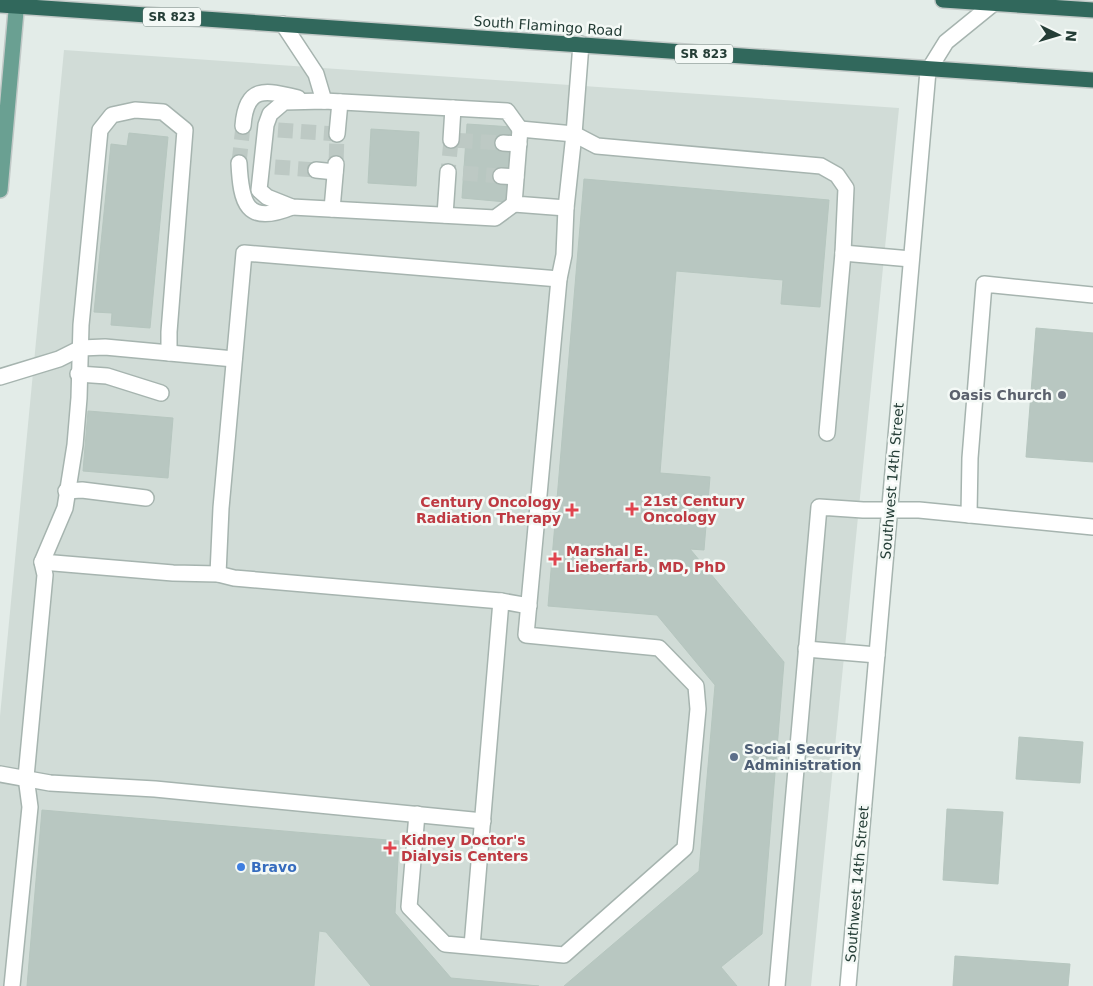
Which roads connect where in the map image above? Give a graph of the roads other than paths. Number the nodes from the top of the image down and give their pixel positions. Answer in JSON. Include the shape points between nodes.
{"nodes":[{"id":1,"x":943,"y":0,"type":"edge"},
{"id":2,"x":17,"y":3,"type":"edge"},
{"id":3,"x":994,"y":3,"type":"junction"},
{"id":4,"x":0,"y":5,"type":"edge"},
{"id":5,"x":1093,"y":10,"type":"edge"},
{"id":6,"x":283,"y":24,"type":"junction"},
{"id":7,"x":581,"y":44,"type":"junction"},
{"id":8,"x":928,"y":71,"type":"junction"},
{"id":9,"x":1093,"y":80,"type":"edge"},
{"id":10,"x":318,"y":101,"type":"junction"},
{"id":11,"x":340,"y":102,"type":"junction"},
{"id":12,"x":453,"y":108,"type":"junction"},
{"id":13,"x":243,"y":126,"type":"tunnel mouth"},
{"id":14,"x":520,"y":129,"type":"junction"},
{"id":15,"x":338,"y":134,"type":"dead end"},
{"id":16,"x":574,"y":134,"type":"junction"},
{"id":17,"x":451,"y":140,"type":"dead end"},
{"id":18,"x":503,"y":143,"type":"tunnel mouth"},
{"id":19,"x":519,"y":144,"type":"junction"},
{"id":20,"x":239,"y":163,"type":"tunnel mouth"},
{"id":21,"x":316,"y":170,"type":"tunnel mouth"},
{"id":22,"x":448,"y":172,"type":"dead end"},
{"id":23,"x":0,"y":190,"type":"edge"},
{"id":24,"x":514,"y":204,"type":"junction"},
{"id":25,"x":292,"y":207,"type":"junction"},
{"id":26,"x":566,"y":208,"type":"junction"},
{"id":27,"x":332,"y":209,"type":"junction"},
{"id":28,"x":445,"y":215,"type":"junction"},
{"id":29,"x":843,"y":253,"type":"junction"},
{"id":30,"x":911,"y":259,"type":"junction"},
{"id":31,"x":559,"y":279,"type":"junction"},
{"id":32,"x":1093,"y":295,"type":"edge"},
{"id":33,"x":81,"y":348,"type":"junction"},
{"id":34,"x":169,"y":353,"type":"junction"},
{"id":35,"x":234,"y":359,"type":"junction"},
{"id":36,"x":78,"y":374,"type":"junction"},
{"id":37,"x":0,"y":377,"type":"edge"},
{"id":38,"x":161,"y":393,"type":"dead end"},
{"id":39,"x":828,"y":434,"type":"dead end"},
{"id":40,"x":66,"y":491,"type":"junction"},
{"id":41,"x":146,"y":498,"type":"dead end"},
{"id":42,"x":889,"y":511,"type":"junction"},
{"id":43,"x":968,"y":515,"type":"junction"},
{"id":44,"x":1093,"y":527,"type":"edge"},
{"id":45,"x":42,"y":562,"type":"junction"},
{"id":46,"x":218,"y":574,"type":"junction"},
{"id":47,"x":501,"y":601,"type":"junction"},
{"id":48,"x":529,"y":606,"type":"junction"},
{"id":49,"x":806,"y":649,"type":"junction"},
{"id":50,"x":877,"y":655,"type":"junction"},
{"id":51,"x":0,"y":774,"type":"edge"},
{"id":52,"x":26,"y":777,"type":"junction"},
{"id":53,"x":417,"y":814,"type":"junction"},
{"id":54,"x":483,"y":821,"type":"junction"},
{"id":55,"x":472,"y":946,"type":"junction"},
{"id":56,"x":12,"y":986,"type":"edge"},
{"id":57,"x":777,"y":986,"type":"edge"},
{"id":58,"x":848,"y":986,"type":"edge"}],
"edges":[{"from":1,"to":3,"type":"highway"},
{"from":2,"to":4,"type":"highway","name":"South Flamingo Road","number":"SR 823"},
{"from":2,"to":6,"type":"highway","name":"South Flamingo Road","number":"SR 823"},
{"from":2,"to":23,"type":"main road"},
{"from":3,"to":5,"type":"highway"},
{"from":3,"to":8,"type":"street","name":"Southwest 14th Street","via":[[946,42]]},
{"from":6,"to":7,"type":"highway","name":"South Flamingo Road","number":"SR 823"},
{"from":6,"to":10,"type":"street","via":[[316,74]]},
{"from":7,"to":8,"type":"highway","name":"South Flamingo Road","number":"SR 823"},
{"from":7,"to":16,"type":"street"},
{"from":8,"to":9,"type":"highway","name":"South Flamingo Road","number":"SR 823"},
{"from":8,"to":30,"type":"street","name":"Southwest 14th Street"},
{"from":10,"to":11,"type":"street"},
{"from":10,"to":13,"type":"street","via":[[264,92],[244,106]]},
{"from":10,"to":25,"type":"street","via":[[284,102],[270,114],[268,166],[259,190],[267,198]]},
{"from":11,"to":12,"type":"street"},
{"from":11,"to":15,"type":"street"},
{"from":12,"to":14,"type":"street","via":[[506,112]]},
{"from":12,"to":17,"type":"street"},
{"from":14,"to":16,"type":"street"},
{"from":14,"to":19,"type":"street"},
{"from":16,"to":26,"type":"street"},
{"from":16,"to":29,"type":"street","via":[[597,146],[821,166],[837,175],[846,188]]},
{"from":18,"to":19,"type":"street"},
{"from":19,"to":24,"type":"street","via":[[509,177]]},
{"from":20,"to":25,"type":"street","via":[[240,188],[243,202],[248,207],[276,214]]},
{"from":21,"to":27,"type":"street","via":[[335,168]]},
{"from":22,"to":28,"type":"street"},
{"from":24,"to":26,"type":"street"},
{"from":24,"to":28,"type":"street","via":[[495,218]]},
{"from":25,"to":27,"type":"street"},
{"from":26,"to":31,"type":"street","via":[[564,255]]},
{"from":27,"to":28,"type":"street"},
{"from":29,"to":30,"type":"street"},
{"from":29,"to":39,"type":"street"},
{"from":30,"to":42,"type":"street","name":"Southwest 14th Street"},
{"from":31,"to":35,"type":"street","via":[[244,253]]},
{"from":31,"to":48,"type":"street"},
{"from":32,"to":43,"type":"street","via":[[984,284]]},
{"from":33,"to":34,"type":"street"},
{"from":33,"to":34,"type":"street","via":[[100,130],[112,115],[135,110],[164,112],[185,130]]},
{"from":33,"to":36,"type":"street"},
{"from":33,"to":37,"type":"street","via":[[59,360]]},
{"from":34,"to":35,"type":"street"},
{"from":35,"to":46,"type":"street"},
{"from":36,"to":38,"type":"street","via":[[107,376]]},
{"from":36,"to":40,"type":"street","via":[[80,398]]},
{"from":40,"to":41,"type":"street"},
{"from":40,"to":45,"type":"street","via":[[64,508]]},
{"from":42,"to":43,"type":"street","via":[[919,510]]},
{"from":42,"to":49,"type":"street","via":[[819,507]]},
{"from":42,"to":50,"type":"street","name":"Southwest 14th Street"},
{"from":43,"to":44,"type":"street"},
{"from":45,"to":46,"type":"street"},
{"from":45,"to":52,"type":"street","via":[[45,575]]},
{"from":46,"to":47,"type":"street"},
{"from":47,"to":48,"type":"street"},
{"from":47,"to":54,"type":"street"},
{"from":48,"to":55,"type":"street","via":[[526,635],[659,648],[696,686],[698,709],[684,848],[564,955]]},
{"from":49,"to":50,"type":"street"},
{"from":49,"to":57,"type":"street"},
{"from":50,"to":58,"type":"street","name":"Southwest 14th Street"},
{"from":51,"to":52,"type":"street"},
{"from":52,"to":53,"type":"street","via":[[50,783],[156,789]]},
{"from":52,"to":56,"type":"street","via":[[30,807]]},
{"from":53,"to":54,"type":"street"},
{"from":53,"to":55,"type":"street","via":[[409,907],[445,944]]},
{"from":54,"to":55,"type":"street"}]}
